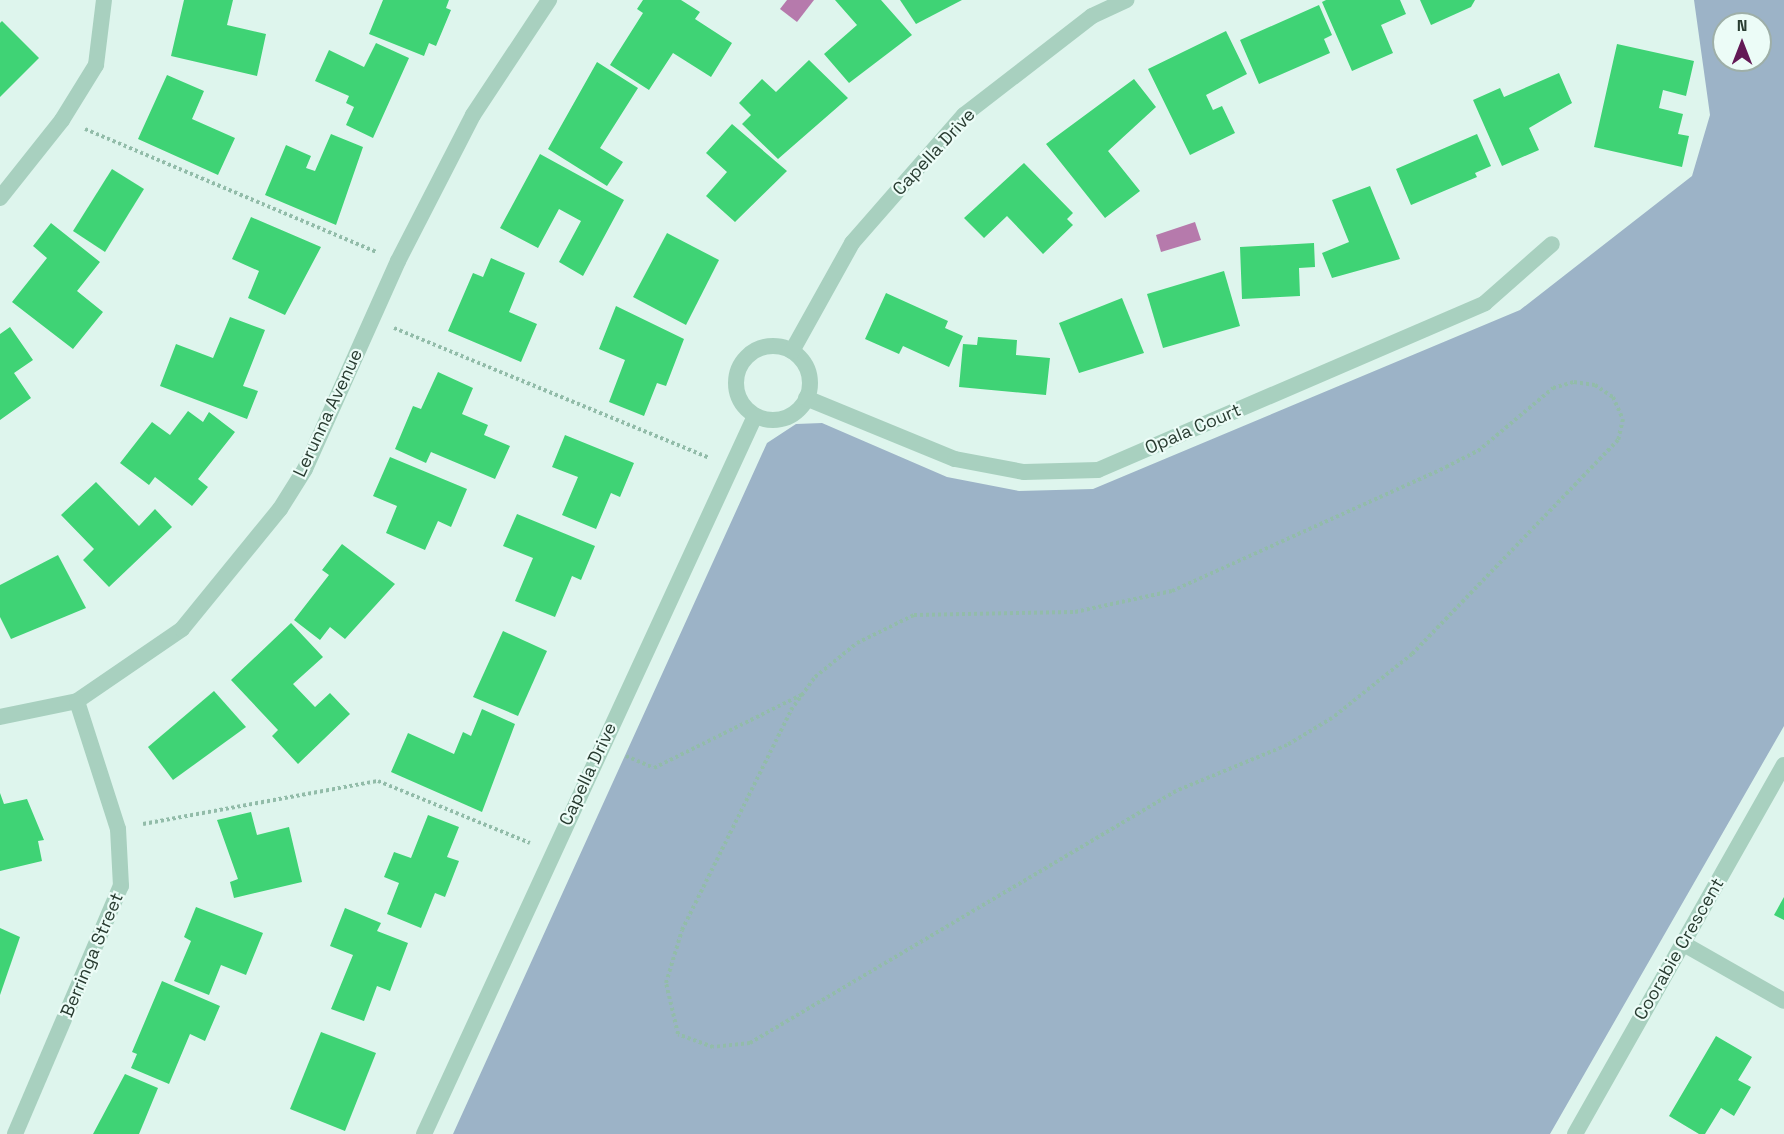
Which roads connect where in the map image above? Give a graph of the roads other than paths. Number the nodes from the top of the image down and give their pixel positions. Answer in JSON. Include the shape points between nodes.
{"nodes":[{"id":1,"x":104,"y":0,"type":"edge"},
{"id":2,"x":549,"y":0,"type":"edge"},
{"id":3,"x":1126,"y":0,"type":"edge"},
{"id":4,"x":0,"y":198,"type":"edge"},
{"id":5,"x":1552,"y":244,"type":"dead end"},
{"id":6,"x":792,"y":351,"type":"junction"},
{"id":7,"x":806,"y":398,"type":"junction"},
{"id":8,"x":755,"y":416,"type":"junction"},
{"id":9,"x":77,"y":701,"type":"junction"},
{"id":10,"x":0,"y":717,"type":"edge"},
{"id":11,"x":1784,"y":765,"type":"edge"},
{"id":12,"x":1682,"y":943,"type":"junction"},
{"id":13,"x":1784,"y":1001,"type":"edge"},
{"id":14,"x":15,"y":1134,"type":"edge"},
{"id":15,"x":424,"y":1134,"type":"edge"},
{"id":16,"x":1575,"y":1134,"type":"edge"}],
"edges":[{"from":1,"to":4,"type":"street","via":[[96,65],[62,120]]},
{"from":2,"to":9,"type":"street","name":"Lerunna Avenue","via":[[473,115],[398,261],[305,469],[280,509],[182,629]]},
{"from":3,"to":6,"type":"street","name":"Capella Drive","via":[[1092,16],[964,115],[852,243]]},
{"from":5,"to":7,"type":"street","name":"Opala Court","via":[[1485,303],[1098,470],[1024,472],[955,459]]},
{"from":6,"to":7,"type":"street","via":[[806,367]]},
{"from":6,"to":8,"type":"street","via":[[757,349],[740,365],[739,399]]},
{"from":7,"to":8,"type":"street","via":[[779,419]]},
{"from":8,"to":15,"type":"street","name":"Capella Drive"},
{"from":9,"to":10,"type":"street","name":"Lerunna Avenue"},
{"from":9,"to":14,"type":"street","name":"Berringa Street","via":[[118,829],[121,886]]},
{"from":11,"to":12,"type":"street","name":"Coorabie Crescent"},
{"from":12,"to":13,"type":"street"},
{"from":12,"to":16,"type":"street","name":"Coorabie Crescent"}]}
